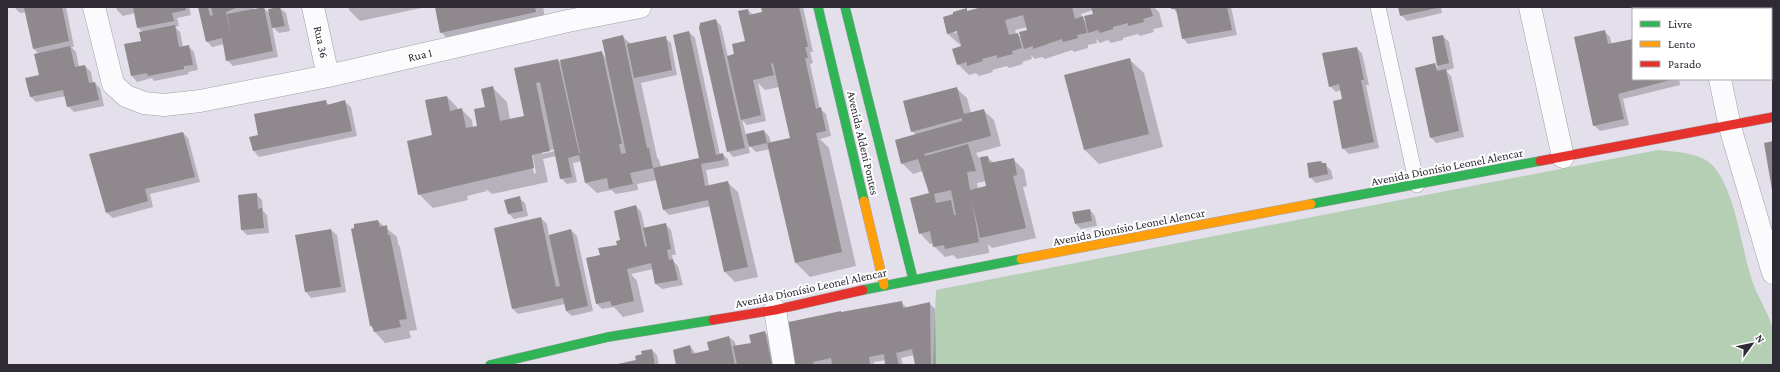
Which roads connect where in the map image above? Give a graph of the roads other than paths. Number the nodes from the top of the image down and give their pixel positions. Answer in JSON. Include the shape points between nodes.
{"nodes":[{"id":1,"x":94,"y":7,"type":"edge"},
{"id":2,"x":313,"y":7,"type":"edge"},
{"id":3,"x":640,"y":7,"type":"edge"},
{"id":4,"x":818,"y":7,"type":"edge"},
{"id":5,"x":845,"y":7,"type":"edge"},
{"id":6,"x":1378,"y":7,"type":"edge"},
{"id":7,"x":1530,"y":7,"type":"edge"},
{"id":8,"x":566,"y":14,"type":"edge"},
{"id":9,"x":328,"y":76,"type":"junction"},
{"id":10,"x":1720,"y":80,"type":"edge"},
{"id":11,"x":1773,"y":117,"type":"edge"},
{"id":12,"x":1730,"y":127,"type":"junction"},
{"id":13,"x":1563,"y":157,"type":"junction"},
{"id":14,"x":1417,"y":185,"type":"junction"},
{"id":15,"x":1773,"y":273,"type":"edge"},
{"id":16,"x":914,"y":280,"type":"junction"},
{"id":17,"x":884,"y":285,"type":"junction"},
{"id":18,"x":775,"y":310,"type":"junction"},
{"id":19,"x":490,"y":365,"type":"edge"},
{"id":20,"x":784,"y":365,"type":"edge"}],
"edges":[{"from":1,"to":9,"type":"street","name":"Rua 1","via":[[113,84],[126,96],[144,103],[164,106],[200,101]]},
{"from":2,"to":9,"type":"street","name":"Rua 36"},
{"from":3,"to":8,"type":"street","name":"Rua 1"},
{"from":4,"to":17,"type":"main road","name":"Avenida Aldeni Pontes"},
{"from":5,"to":16,"type":"main road","name":"Avenida Aldeni Pontes"},
{"from":6,"to":14,"type":"lane"},
{"from":7,"to":13,"type":"street"},
{"from":8,"to":9,"type":"street","name":"Rua 1"},
{"from":10,"to":12,"type":"street"},
{"from":11,"to":12,"type":"main road","name":"Avenida Dionísio Leonel Alencar"},
{"from":12,"to":13,"type":"main road","name":"Avenida Dionísio Leonel Alencar"},
{"from":12,"to":15,"type":"street"},
{"from":13,"to":14,"type":"main road","name":"Avenida Dionísio Leonel Alencar"},
{"from":14,"to":16,"type":"main road","name":"Avenida Dionísio Leonel Alencar"},
{"from":16,"to":17,"type":"main road","name":"Avenida Dionísio Leonel Alencar"},
{"from":17,"to":18,"type":"main road","name":"Avenida Dionísio Leonel Alencar"},
{"from":18,"to":19,"type":"main road","name":"Avenida Dionísio Leonel Alencar","via":[[608,337]]},
{"from":18,"to":20,"type":"street"}]}
